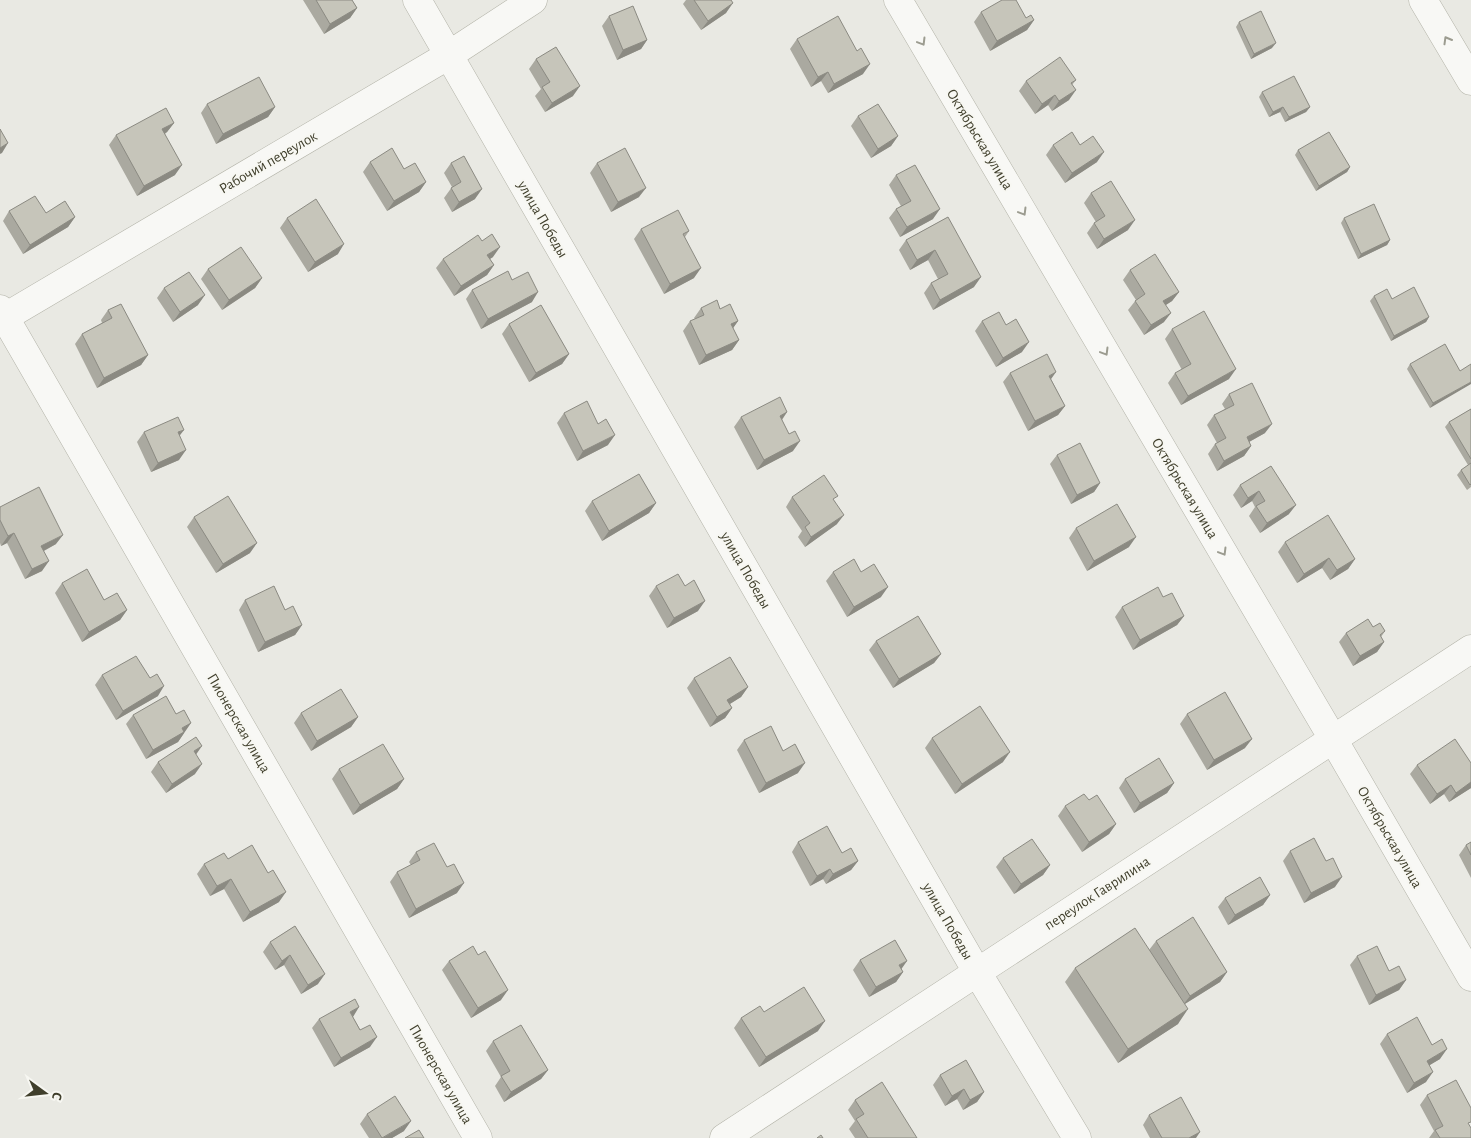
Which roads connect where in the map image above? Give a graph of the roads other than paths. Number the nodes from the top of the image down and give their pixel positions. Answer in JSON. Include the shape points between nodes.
{"nodes":[{"id":1,"x":417,"y":0,"type":"edge"},
{"id":2,"x":533,"y":0,"type":"edge"},
{"id":3,"x":898,"y":0,"type":"edge"},
{"id":4,"x":1423,"y":0,"type":"edge"},
{"id":5,"x":449,"y":55,"type":"junction"},
{"id":6,"x":1471,"y":81,"type":"edge"},
{"id":7,"x":2,"y":315,"type":"edge"},
{"id":8,"x":1471,"y":650,"type":"edge"},
{"id":9,"x":1333,"y":739,"type":"junction"},
{"id":10,"x":977,"y":972,"type":"junction"},
{"id":11,"x":1471,"y":977,"type":"edge"},
{"id":12,"x":478,"y":1138,"type":"edge"},
{"id":13,"x":724,"y":1138,"type":"edge"},
{"id":14,"x":1077,"y":1138,"type":"edge"}],
"edges":[{"from":1,"to":5,"type":"street","name":"улица Победы"},
{"from":2,"to":5,"type":"street","name":"Рабочий переулок"},
{"from":3,"to":9,"type":"street","name":"Октябрьская улица","one_way":true},
{"from":6,"to":4,"type":"street","one_way":true},
{"from":5,"to":7,"type":"street","name":"Рабочий переулок"},
{"from":5,"to":10,"type":"street","name":"улица Победы"},
{"from":7,"to":12,"type":"street","name":"Пионерская улица"},
{"from":8,"to":9,"type":"street","name":"переулок Гаврилина"},
{"from":9,"to":10,"type":"street","name":"переулок Гаврилина"},
{"from":9,"to":11,"type":"street","name":"Октябрьская улица"},
{"from":10,"to":13,"type":"street","name":"переулок Гаврилина"},
{"from":10,"to":14,"type":"street","name":"улица Победы"}]}
